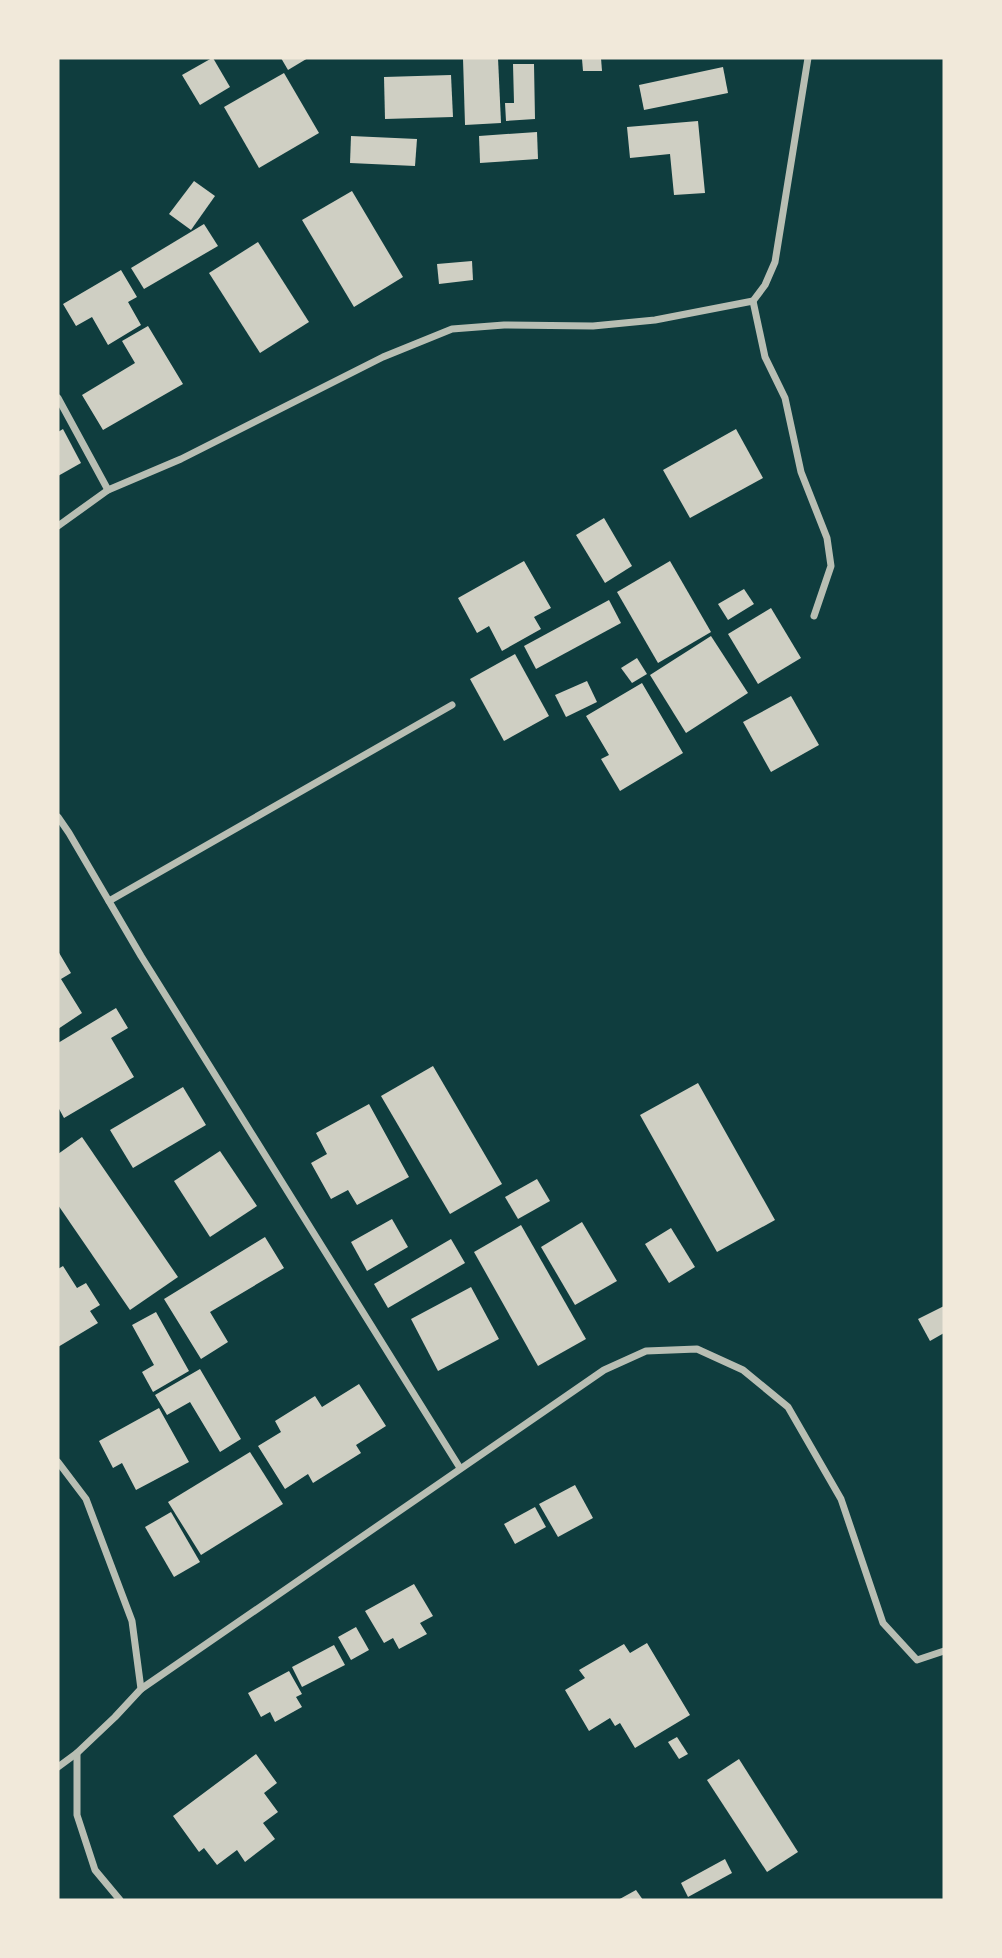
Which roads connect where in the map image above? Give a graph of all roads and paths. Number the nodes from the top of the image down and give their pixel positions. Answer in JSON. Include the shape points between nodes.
{"nodes":[{"id":1,"x":808,"y":58,"type":"edge"},
{"id":2,"x":753,"y":301,"type":"junction"},
{"id":3,"x":58,"y":398,"type":"edge"},
{"id":4,"x":108,"y":490,"type":"junction"},
{"id":5,"x":58,"y":526,"type":"edge"},
{"id":6,"x":814,"y":616,"type":"dead end"},
{"id":7,"x":452,"y":705,"type":"dead end"},
{"id":8,"x":58,"y":817,"type":"edge"},
{"id":9,"x":109,"y":901,"type":"junction"},
{"id":10,"x":58,"y":1462,"type":"edge"},
{"id":11,"x":460,"y":1468,"type":"junction"},
{"id":12,"x":944,"y":1651,"type":"edge"},
{"id":13,"x":141,"y":1689,"type":"junction"},
{"id":14,"x":76,"y":1753,"type":"junction"},
{"id":15,"x":58,"y":1767,"type":"edge"},
{"id":16,"x":120,"y":1900,"type":"edge"}],
"edges":[{"from":1,"to":2,"type":"street","via":[[775,261]]},
{"from":2,"to":4,"type":"street","via":[[656,320],[593,326],[452,329],[383,357],[181,459]]},
{"from":2,"to":6,"type":"street","via":[[765,357],[785,398],[801,472],[827,538],[831,566]]},
{"from":3,"to":4,"type":"street"},
{"from":4,"to":5,"type":"street"},
{"from":7,"to":9,"type":"street"},
{"from":8,"to":9,"type":"street"},
{"from":9,"to":11,"type":"street"},
{"from":10,"to":13,"type":"street","via":[[86,1499],[132,1621]]},
{"from":11,"to":12,"type":"street","via":[[604,1370],[646,1351],[697,1349],[743,1370],[788,1408],[841,1499],[883,1623],[917,1660]]},
{"from":11,"to":13,"type":"street"},
{"from":13,"to":14,"type":"street"},
{"from":14,"to":15,"type":"street"},
{"from":14,"to":16,"type":"street","via":[[77,1815],[95,1870]]}]}
